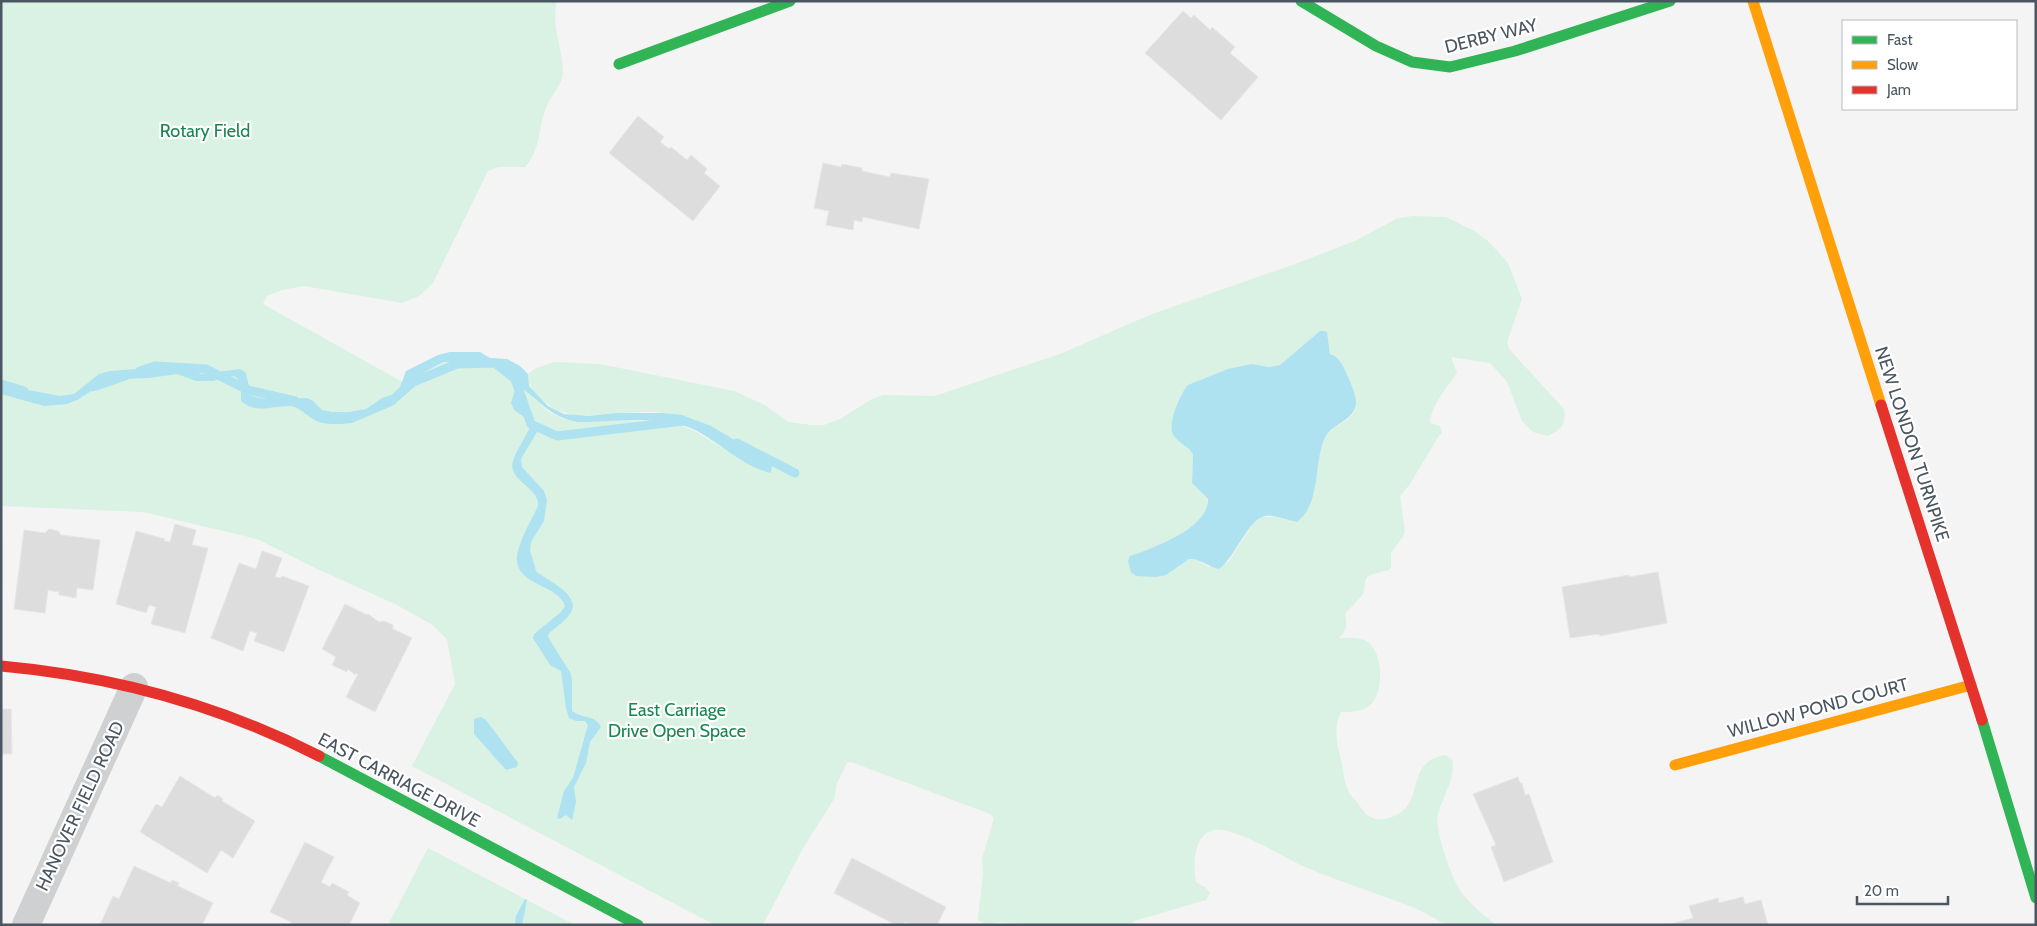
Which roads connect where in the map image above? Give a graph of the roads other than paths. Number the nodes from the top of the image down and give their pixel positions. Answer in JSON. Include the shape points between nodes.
{"nodes":[{"id":1,"x":790,"y":1,"type":"edge"},
{"id":2,"x":1301,"y":1,"type":"edge"},
{"id":3,"x":1670,"y":1,"type":"edge"},
{"id":4,"x":1753,"y":1,"type":"edge"},
{"id":5,"x":619,"y":64,"type":"dead end"},
{"id":6,"x":1,"y":666,"type":"edge"},
{"id":7,"x":1971,"y":685,"type":"junction"},
{"id":8,"x":134,"y":687,"type":"junction"},
{"id":9,"x":1675,"y":765,"type":"dead end"},
{"id":10,"x":2036,"y":898,"type":"edge"},
{"id":11,"x":26,"y":925,"type":"edge"},
{"id":12,"x":638,"y":925,"type":"edge"}],
"edges":[{"from":1,"to":5,"type":"street"},
{"from":2,"to":3,"type":"street","name":"DERBY WAY","via":[[1376,46],[1412,62],[1450,68],[1515,51]]},
{"from":4,"to":7,"type":"street","name":"NEW LONDON TURNPIKE"},
{"from":6,"to":8,"type":"street","name":"EAST CARRIAGE DRIVE","via":[[50,671]]},
{"from":7,"to":9,"type":"street","name":"WILLOW POND COURT"},
{"from":7,"to":10,"type":"street","name":"NEW LONDON TURNPIKE"},
{"from":8,"to":11,"type":"street","name":"HANOVER FIELD ROAD"},
{"from":8,"to":12,"type":"street","name":"EAST CARRIAGE DRIVE","via":[[195,704],[255,726]]}]}
